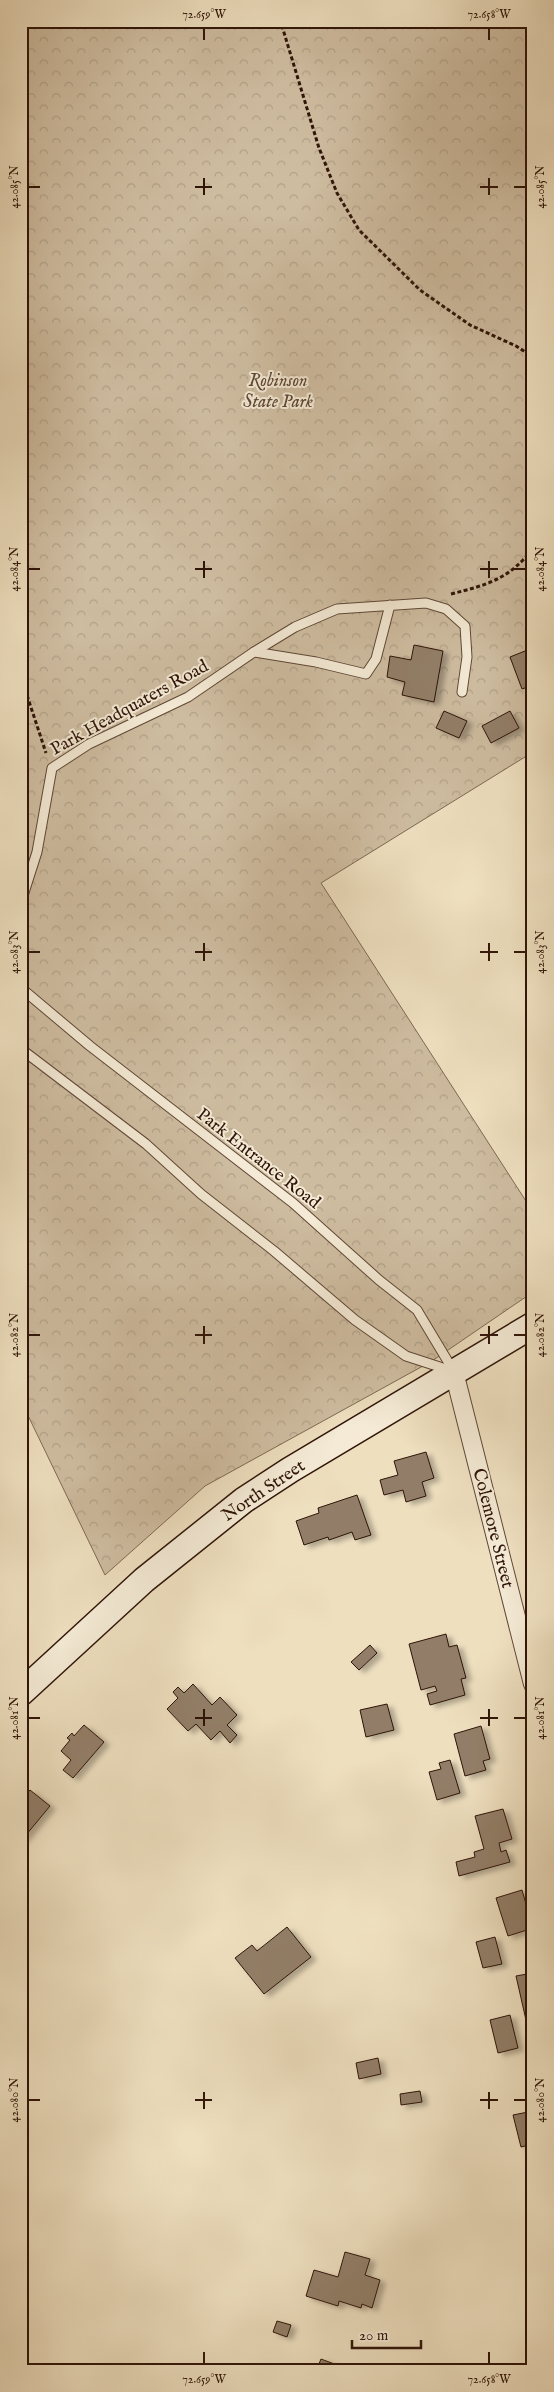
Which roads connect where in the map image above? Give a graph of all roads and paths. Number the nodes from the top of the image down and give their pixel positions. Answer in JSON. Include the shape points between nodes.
{"nodes":[{"id":1,"x":277,"y":21,"type":"edge"},
{"id":2,"x":533,"y":357,"type":"edge"},
{"id":3,"x":533,"y":430,"type":"edge"},
{"id":4,"x":533,"y":497,"type":"edge"},
{"id":5,"x":533,"y":548,"type":"edge"},
{"id":6,"x":426,"y":603,"type":"junction"},
{"id":7,"x":390,"y":605,"type":"junction"},
{"id":8,"x":254,"y":652,"type":"junction"},
{"id":9,"x":21,"y":677,"type":"edge"},
{"id":10,"x":462,"y":692,"type":"dead end"},
{"id":11,"x":52,"y":768,"type":"junction"},
{"id":12,"x":21,"y":902,"type":"edge"},
{"id":13,"x":21,"y":988,"type":"edge"},
{"id":14,"x":21,"y":1049,"type":"edge"},
{"id":15,"x":533,"y":1325,"type":"edge"},
{"id":16,"x":454,"y":1372,"type":"junction"},
{"id":17,"x":533,"y":1684,"type":"edge"},
{"id":18,"x":21,"y":1693,"type":"edge"}],
"edges":[{"from":1,"to":2,"type":"path","via":[[282,26],[319,148],[337,193],[359,230],[420,290],[470,325]]},
{"from":3,"to":4,"type":"path","via":[[529,464]]},
{"from":5,"to":6,"type":"path","via":[[520,566],[490,584]]},
{"from":6,"to":7,"type":"lane","name":"Park Headquaters Road"},
{"from":6,"to":10,"type":"lane","via":[[446,609],[466,626],[468,657]]},
{"from":7,"to":8,"type":"lane","name":"Park Headquaters Road","via":[[337,609],[295,627]]},
{"from":7,"to":8,"type":"lane","via":[[376,659],[366,674]]},
{"from":8,"to":11,"type":"lane","name":"Park Headquaters Road","via":[[188,696],[88,744]]},
{"from":9,"to":11,"type":"path","via":[[39,738]]},
{"from":11,"to":12,"type":"lane","name":"Park Headquaters Road","via":[[37,852]]},
{"from":13,"to":16,"type":"lane","name":"Park Entrance Road","via":[[90,1046],[293,1203],[417,1310]]},
{"from":14,"to":16,"type":"lane","via":[[146,1144],[200,1194],[355,1320],[406,1356]]},
{"from":15,"to":16,"type":"main road","name":"North Street"},
{"from":16,"to":17,"type":"street","name":"Colemore Street"},
{"from":16,"to":18,"type":"main road","name":"North Street","via":[[244,1500],[144,1580]]}]}
